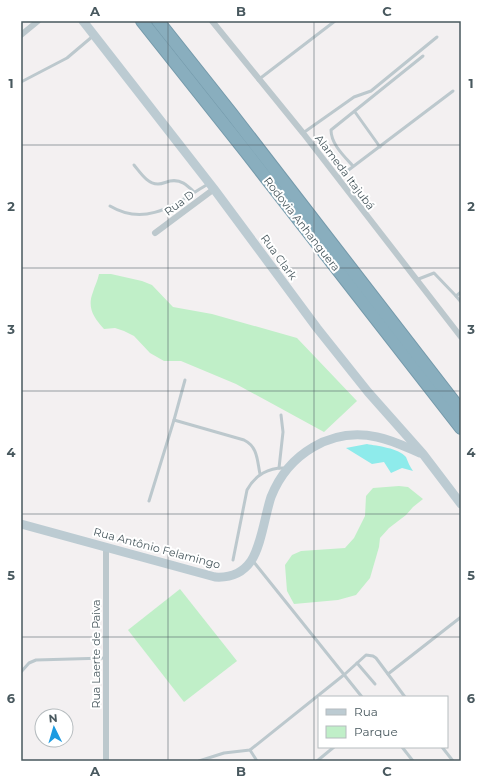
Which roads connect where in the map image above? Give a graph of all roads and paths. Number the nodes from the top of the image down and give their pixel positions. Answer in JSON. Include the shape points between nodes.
{"nodes":[{"id":1,"x":38,"y":21,"type":"edge"},
{"id":2,"x":83,"y":21,"type":"edge"},
{"id":3,"x":142,"y":21,"type":"edge"},
{"id":4,"x":158,"y":21,"type":"edge"},
{"id":5,"x":212,"y":21,"type":"edge"},
{"id":6,"x":335,"y":21,"type":"edge"},
{"id":7,"x":21,"y":35,"type":"edge"},
{"id":8,"x":94,"y":35,"type":"junction"},
{"id":9,"x":437,"y":37,"type":"dead end"},
{"id":10,"x":423,"y":56,"type":"dead end"},
{"id":11,"x":258,"y":80,"type":"junction"},
{"id":12,"x":21,"y":82,"type":"edge"},
{"id":13,"x":453,"y":91,"type":"dead end"},
{"id":14,"x":354,"y":112,"type":"junction"},
{"id":15,"x":303,"y":133,"type":"junction"},
{"id":16,"x":380,"y":147,"type":"junction"},
{"id":17,"x":134,"y":165,"type":"dead end"},
{"id":18,"x":353,"y":166,"type":"junction"},
{"id":19,"x":337,"y":179,"type":"junction"},
{"id":20,"x":212,"y":186,"type":"junction"},
{"id":21,"x":194,"y":192,"type":"junction"},
{"id":22,"x":110,"y":206,"type":"dead end"},
{"id":23,"x":155,"y":233,"type":"dead end"},
{"id":24,"x":416,"y":280,"type":"junction"},
{"id":25,"x":461,"y":292,"type":"edge"},
{"id":26,"x":456,"y":296,"type":"junction"},
{"id":27,"x":461,"y":302,"type":"edge"},
{"id":28,"x":461,"y":337,"type":"edge"},
{"id":29,"x":185,"y":380,"type":"dead end"},
{"id":30,"x":461,"y":411,"type":"edge"},
{"id":31,"x":281,"y":414,"type":"dead end"},
{"id":32,"x":174,"y":420,"type":"junction"},
{"id":33,"x":461,"y":428,"type":"edge"},
{"id":34,"x":423,"y":454,"type":"junction"},
{"id":35,"x":284,"y":468,"type":"junction"},
{"id":36,"x":260,"y":474,"type":"junction"},
{"id":37,"x":149,"y":501,"type":"dead end"},
{"id":38,"x":461,"y":504,"type":"edge"},
{"id":39,"x":21,"y":524,"type":"edge"},
{"id":40,"x":106,"y":548,"type":"junction"},
{"id":41,"x":233,"y":560,"type":"dead end"},
{"id":42,"x":252,"y":560,"type":"junction"},
{"id":43,"x":461,"y":617,"type":"edge"},
{"id":44,"x":106,"y":658,"type":"junction"},
{"id":45,"x":357,"y":663,"type":"junction"},
{"id":46,"x":21,"y":672,"type":"edge"},
{"id":47,"x":345,"y":674,"type":"junction"},
{"id":48,"x":388,"y":674,"type":"junction"},
{"id":49,"x":375,"y":684,"type":"dead end"},
{"id":50,"x":361,"y":696,"type":"edge"},
{"id":51,"x":404,"y":696,"type":"edge"},
{"id":52,"x":333,"y":748,"type":"edge"},
{"id":53,"x":403,"y":748,"type":"edge"},
{"id":54,"x":443,"y":748,"type":"edge"},
{"id":55,"x":250,"y":750,"type":"junction"},
{"id":56,"x":106,"y":761,"type":"edge"},
{"id":57,"x":201,"y":761,"type":"edge"},
{"id":58,"x":257,"y":761,"type":"edge"},
{"id":59,"x":317,"y":761,"type":"edge"},
{"id":60,"x":413,"y":761,"type":"edge"},
{"id":61,"x":453,"y":761,"type":"edge"}],
"edges":[{"from":1,"to":7,"type":"street"},
{"from":2,"to":8,"type":"main road","name":"Rua Clark"},
{"from":3,"to":33,"type":"highway","name":"Rodovia Anhanguera"},
{"from":4,"to":30,"type":"highway","name":"Rodovia Anhanguera"},
{"from":5,"to":11,"type":"street","name":"Alameda Itajubá"},
{"from":6,"to":11,"type":"lane"},
{"from":8,"to":12,"type":"lane","via":[[67,58]]},
{"from":8,"to":20,"type":"main road","name":"Rua Clark"},
{"from":9,"to":15,"type":"lane","via":[[371,91],[354,97]]},
{"from":10,"to":14,"type":"lane"},
{"from":11,"to":15,"type":"street","name":"Alameda Itajubá"},
{"from":13,"to":16,"type":"lane"},
{"from":14,"to":16,"type":"lane"},
{"from":14,"to":18,"type":"lane","via":[[331,130],[331,138]]},
{"from":15,"to":19,"type":"street","name":"Alameda Itajubá"},
{"from":16,"to":18,"type":"lane"},
{"from":17,"to":21,"type":"lane","via":[[145,179],[153,183],[181,181]]},
{"from":18,"to":19,"type":"lane"},
{"from":19,"to":24,"type":"street","name":"Alameda Itajubá"},
{"from":20,"to":21,"type":"lane"},
{"from":20,"to":23,"type":"street","name":"Rua D"},
{"from":20,"to":34,"type":"main road","name":"Rua Clark","via":[[317,328],[368,392]]},
{"from":21,"to":22,"type":"lane","via":[[166,209],[150,214],[120,212]]},
{"from":24,"to":26,"type":"lane","via":[[436,273]]},
{"from":24,"to":28,"type":"street","name":"Alameda Itajubá"},
{"from":25,"to":26,"type":"lane"},
{"from":26,"to":27,"type":"lane"},
{"from":29,"to":32,"type":"lane"},
{"from":31,"to":35,"type":"lane"},
{"from":32,"to":36,"type":"lane","via":[[251,443]]},
{"from":32,"to":37,"type":"lane"},
{"from":34,"to":35,"type":"main road","name":"Rua Antônio Felamingo","via":[[384,438],[352,434],[312,447]]},
{"from":34,"to":38,"type":"main road","name":"Rua Clark"},
{"from":35,"to":36,"type":"lane"},
{"from":35,"to":42,"type":"main road","name":"Rua Antônio Felamingo"},
{"from":36,"to":41,"type":"lane","via":[[247,490]]},
{"from":39,"to":40,"type":"main road","name":"Rua Antônio Felamingo"},
{"from":40,"to":42,"type":"main road","name":"Rua Antônio Felamingo","via":[[215,577],[239,573]]},
{"from":40,"to":44,"type":"street","name":"Rua Laerte de Paiva"},
{"from":42,"to":47,"type":"lane"},
{"from":43,"to":48,"type":"lane"},
{"from":44,"to":46,"type":"lane","via":[[36,660],[29,663]]},
{"from":44,"to":56,"type":"street","name":"Rua Laerte de Paiva"},
{"from":45,"to":47,"type":"lane"},
{"from":45,"to":48,"type":"lane","via":[[366,655],[373,656]]},
{"from":45,"to":49,"type":"lane"},
{"from":47,"to":50,"type":"lane"},
{"from":47,"to":55,"type":"lane"},
{"from":48,"to":51,"type":"lane"},
{"from":52,"to":59,"type":"lane"},
{"from":53,"to":60,"type":"lane"},
{"from":54,"to":61,"type":"lane"},
{"from":55,"to":57,"type":"lane","via":[[224,753]]},
{"from":55,"to":58,"type":"lane"}]}
